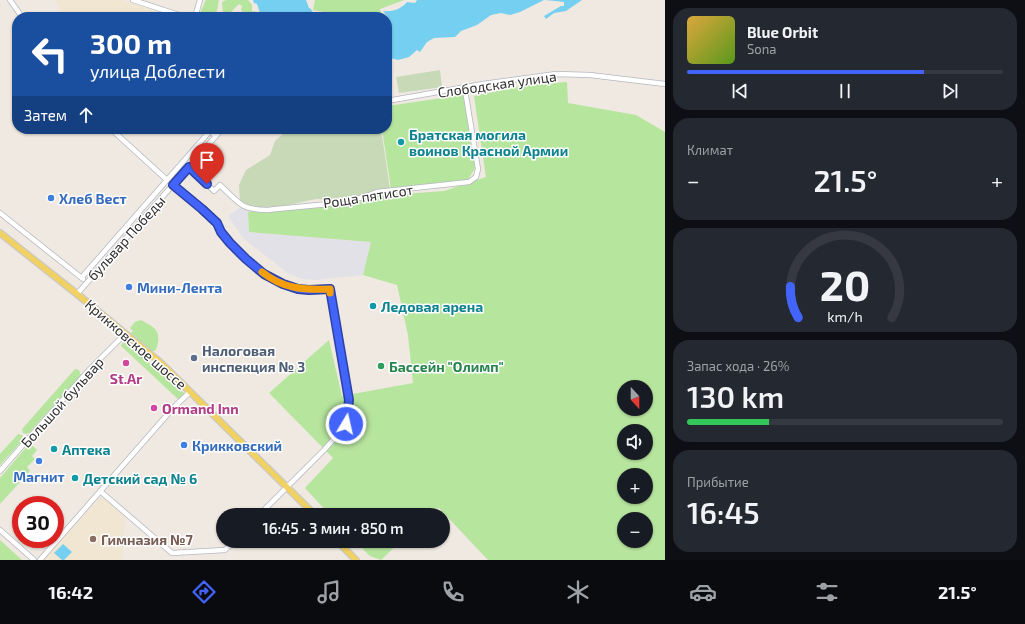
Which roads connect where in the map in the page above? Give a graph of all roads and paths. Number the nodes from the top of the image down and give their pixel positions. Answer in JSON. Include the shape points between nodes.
{"nodes":[{"id":1,"x":10,"y":0,"type":"edge"},
{"id":2,"x":133,"y":0,"type":"edge"},
{"id":3,"x":200,"y":0,"type":"edge"},
{"id":4,"x":18,"y":12,"type":"edge"},
{"id":5,"x":170,"y":12,"type":"edge"},
{"id":6,"x":196,"y":12,"type":"edge"},
{"id":7,"x":665,"y":84,"type":"edge"},
{"id":8,"x":466,"y":87,"type":"junction"},
{"id":9,"x":392,"y":100,"type":"edge"},
{"id":10,"x":116,"y":134,"type":"edge"},
{"id":11,"x":207,"y":134,"type":"edge"},
{"id":12,"x":214,"y":134,"type":"edge"},
{"id":13,"x":216,"y":136,"type":"joint"},
{"id":14,"x":189,"y":167,"type":"junction"},
{"id":15,"x":167,"y":180,"type":"junction"},
{"id":16,"x":173,"y":185,"type":"junction"},
{"id":17,"x":0,"y":213,"type":"edge"},
{"id":18,"x":0,"y":233,"type":"edge"},
{"id":19,"x":0,"y":238,"type":"edge"},
{"id":20,"x":82,"y":277,"type":"junction"},
{"id":21,"x":86,"y":283,"type":"junction"},
{"id":22,"x":77,"y":294,"type":"junction"},
{"id":23,"x":124,"y":335,"type":"junction"},
{"id":24,"x":190,"y":393,"type":"junction"},
{"id":25,"x":0,"y":471,"type":"edge"},
{"id":26,"x":286,"y":488,"type":"junction"},
{"id":27,"x":100,"y":491,"type":"junction"},
{"id":28,"x":266,"y":508,"type":"edge"},
{"id":29,"x":305,"y":508,"type":"edge"},
{"id":30,"x":307,"y":508,"type":"edge"},
{"id":31,"x":0,"y":530,"type":"edge"},
{"id":32,"x":227,"y":548,"type":"edge"},
{"id":33,"x":344,"y":548,"type":"edge"},
{"id":34,"x":348,"y":548,"type":"edge"},
{"id":35,"x":34,"y":560,"type":"edge"},
{"id":36,"x":40,"y":560,"type":"edge"},
{"id":37,"x":356,"y":560,"type":"edge"},
{"id":38,"x":359,"y":560,"type":"edge"}],
"edges":[{"from":1,"to":4,"type":"street"},
{"from":2,"to":5,"type":"street"},
{"from":3,"to":6,"type":"street"},
{"from":7,"to":8,"type":"street","name":"Слободская улица","via":[[568,74]]},
{"from":8,"to":9,"type":"street","name":"Слободская улица"},
{"from":8,"to":14,"type":"street","name":"Роща пятисот","via":[[478,169],[476,177],[469,182],[377,192],[346,202],[256,210],[246,208],[220,185],[214,191]]},
{"from":10,"to":15,"type":"street"},
{"from":11,"to":15,"type":"street"},
{"from":12,"to":13,"type":"street"},
{"from":13,"to":14,"type":"street","name":"бульвар Победы"},
{"from":14,"to":16,"type":"street","name":"бульвар Победы"},
{"from":15,"to":20,"type":"street"},
{"from":16,"to":21,"type":"street","name":"бульвар Победы"},
{"from":16,"to":26,"type":"street","via":[[217,223],[230,243],[264,274],[298,289],[330,289],[349,400],[346,424]]},
{"from":17,"to":20,"type":"street"},
{"from":18,"to":22,"type":"main road","name":"Крикковское шоссе"},
{"from":19,"to":23,"type":"main road"},
{"from":20,"to":21,"type":"street"},
{"from":21,"to":22,"type":"street","name":"бульвар Победы"},
{"from":22,"to":23,"type":"main road","name":"Крикковское шоссе"},
{"from":23,"to":24,"type":"main road","name":"Крикковское шоссе","via":[[161,364]]},
{"from":23,"to":25,"type":"street","name":"Большой бульвар","via":[[89,370]]},
{"from":24,"to":26,"type":"main road","name":"Крикковское шоссе"},
{"from":24,"to":27,"type":"street","via":[[174,407]]},
{"from":26,"to":28,"type":"street"},
{"from":26,"to":29,"type":"main road"},
{"from":26,"to":30,"type":"main road","name":"Крикковское шоссе"},
{"from":27,"to":32,"type":"street","via":[[172,553]]},
{"from":27,"to":36,"type":"street"},
{"from":31,"to":35,"type":"street"},
{"from":33,"to":37,"type":"main road"},
{"from":34,"to":38,"type":"main road"}]}
